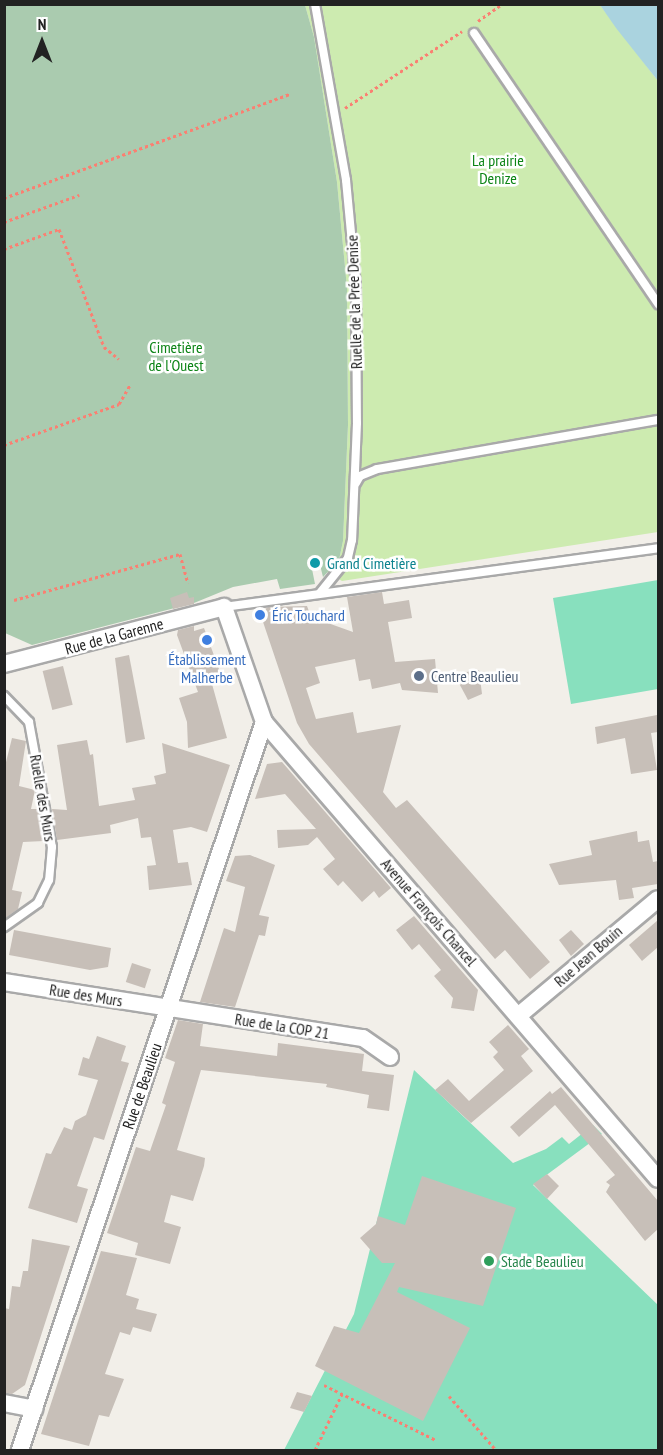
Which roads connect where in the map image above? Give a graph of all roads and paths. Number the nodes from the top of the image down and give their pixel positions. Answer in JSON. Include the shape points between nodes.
{"nodes":[{"id":1,"x":315,"y":4,"type":"edge"},
{"id":2,"x":502,"y":4,"type":"edge"},
{"id":3,"x":474,"y":28,"type":"joint"},
{"id":4,"x":463,"y":30,"type":"dead end"},
{"id":5,"x":290,"y":94,"type":"dead end"},
{"id":6,"x":336,"y":114,"type":"junction"},
{"id":7,"x":79,"y":195,"type":"dead end"},
{"id":8,"x":4,"y":198,"type":"edge"},
{"id":9,"x":4,"y":222,"type":"edge"},
{"id":10,"x":4,"y":249,"type":"edge"},
{"id":11,"x":658,"y":304,"type":"edge"},
{"id":12,"x":119,"y":358,"type":"dead end"},
{"id":13,"x":130,"y":385,"type":"dead end"},
{"id":14,"x":658,"y":420,"type":"edge"},
{"id":15,"x":4,"y":445,"type":"edge"},
{"id":16,"x":354,"y":489,"type":"junction"},
{"id":17,"x":658,"y":548,"type":"edge"},
{"id":18,"x":188,"y":583,"type":"dead end"},
{"id":19,"x":320,"y":593,"type":"junction"},
{"id":20,"x":15,"y":600,"type":"dead end"},
{"id":21,"x":224,"y":607,"type":"junction"},
{"id":22,"x":4,"y":664,"type":"edge"},
{"id":23,"x":4,"y":696,"type":"edge"},
{"id":24,"x":264,"y":722,"type":"junction"},
{"id":25,"x":658,"y":899,"type":"edge"},
{"id":26,"x":4,"y":927,"type":"edge"},
{"id":27,"x":4,"y":982,"type":"edge"},
{"id":28,"x":168,"y":1008,"type":"junction"},
{"id":29,"x":518,"y":1016,"type":"junction"},
{"id":30,"x":390,"y":1057,"type":"dead end"},
{"id":31,"x":658,"y":1179,"type":"edge"},
{"id":32,"x":324,"y":1385,"type":"dead end"},
{"id":33,"x":342,"y":1394,"type":"junction"},
{"id":34,"x":449,"y":1396,"type":"dead end"},
{"id":35,"x":4,"y":1403,"type":"edge"},
{"id":36,"x":34,"y":1409,"type":"junction"},
{"id":37,"x":436,"y":1440,"type":"dead end"},
{"id":38,"x":20,"y":1450,"type":"edge"},
{"id":39,"x":315,"y":1450,"type":"edge"},
{"id":40,"x":496,"y":1450,"type":"edge"}],
"edges":[{"from":1,"to":6,"type":"lane","name":"Ruelle de la Prée Denise"},
{"from":2,"to":3,"type":"path"},
{"from":3,"to":11,"type":"lane"},
{"from":4,"to":6,"type":"path"},
{"from":5,"to":8,"type":"path"},
{"from":6,"to":16,"type":"lane","name":"Ruelle de la Prée Denise","via":[[356,286]]},
{"from":7,"to":9,"type":"path"},
{"from":10,"to":12,"type":"path","via":[[59,229],[104,347]]},
{"from":13,"to":15,"type":"path","via":[[118,404]]},
{"from":14,"to":16,"type":"lane","via":[[377,468],[360,476]]},
{"from":16,"to":19,"type":"lane","name":"Ruelle de la Prée Denise","via":[[348,558]]},
{"from":17,"to":19,"type":"lane"},
{"from":18,"to":20,"type":"path","via":[[180,554]]},
{"from":19,"to":21,"type":"lane"},
{"from":21,"to":22,"type":"street","name":"Rue de la Garenne"},
{"from":21,"to":24,"type":"street","name":"Avenue François Chancel"},
{"from":23,"to":26,"type":"lane","name":"Ruelle des Murs","via":[[29,722],[52,847],[49,880],[38,903]]},
{"from":24,"to":28,"type":"street","name":"Rue de Beaulieu"},
{"from":24,"to":29,"type":"street","name":"Avenue François Chancel"},
{"from":25,"to":29,"type":"street","name":"Rue Jean Bouin"},
{"from":27,"to":28,"type":"street","name":"Rue des Murs"},
{"from":28,"to":30,"type":"street","name":"Rue de la COP 21","via":[[363,1038]]},
{"from":28,"to":36,"type":"street","name":"Rue de Beaulieu"},
{"from":29,"to":31,"type":"street","name":"Avenue François Chancel"},
{"from":32,"to":33,"type":"path"},
{"from":33,"to":37,"type":"path"},
{"from":33,"to":39,"type":"path"},
{"from":34,"to":40,"type":"path"},
{"from":35,"to":36,"type":"street"},
{"from":36,"to":38,"type":"street","name":"Rue de Beaulieu"}]}
